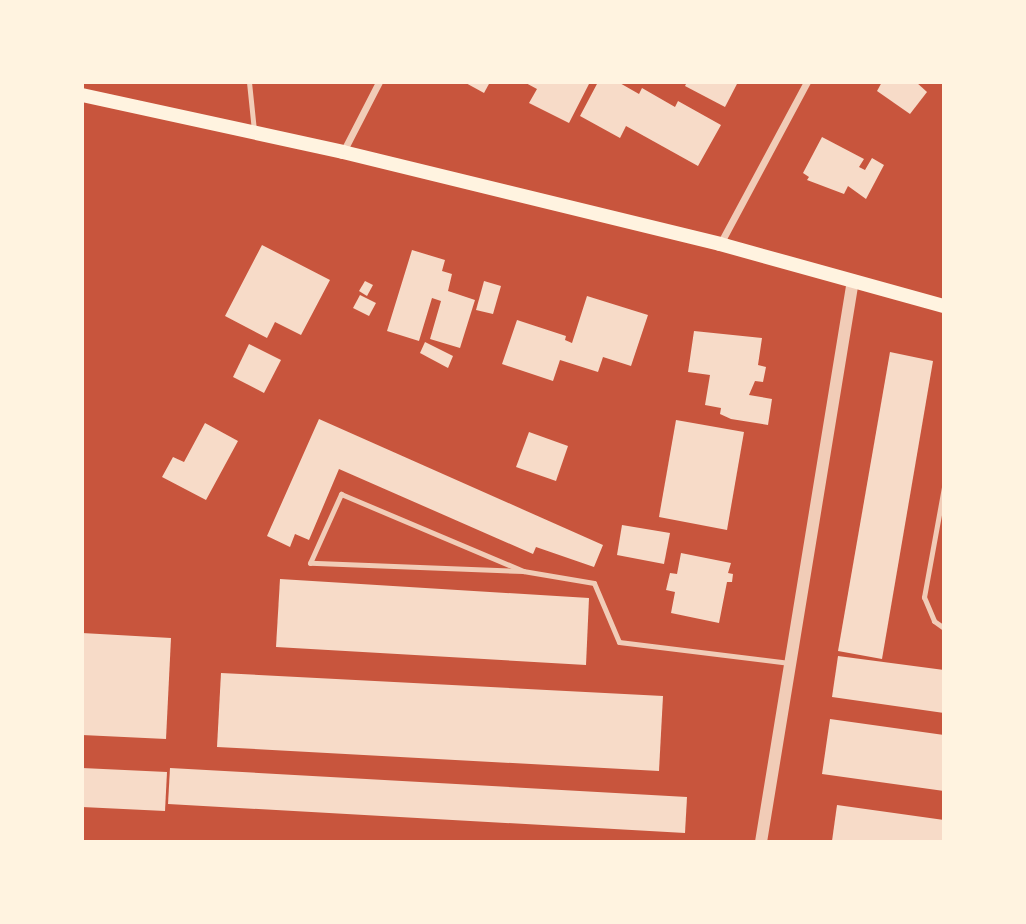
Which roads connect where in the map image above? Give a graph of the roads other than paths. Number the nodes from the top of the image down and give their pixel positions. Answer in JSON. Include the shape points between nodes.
{"nodes":[{"id":1,"x":249,"y":82,"type":"edge"},
{"id":2,"x":379,"y":82,"type":"edge"},
{"id":3,"x":807,"y":82,"type":"edge"},
{"id":4,"x":82,"y":95,"type":"edge"},
{"id":5,"x":254,"y":133,"type":"junction"},
{"id":6,"x":343,"y":152,"type":"junction"},
{"id":7,"x":720,"y":244,"type":"junction"},
{"id":8,"x":853,"y":280,"type":"junction"},
{"id":9,"x":944,"y":306,"type":"edge"},
{"id":10,"x":944,"y":487,"type":"edge"},
{"id":11,"x":523,"y":571,"type":"junction"},
{"id":12,"x":944,"y":628,"type":"edge"},
{"id":13,"x":790,"y":663,"type":"junction"},
{"id":14,"x":761,"y":842,"type":"edge"}],
"edges":[{"from":1,"to":5,"type":"lane"},
{"from":2,"to":6,"type":"street"},
{"from":3,"to":7,"type":"street"},
{"from":4,"to":5,"type":"main road"},
{"from":5,"to":6,"type":"main road"},
{"from":6,"to":7,"type":"main road"},
{"from":7,"to":8,"type":"main road"},
{"from":8,"to":9,"type":"main road"},
{"from":8,"to":13,"type":"street"},
{"from":10,"to":12,"type":"lane","via":[[924,597],[934,621]]},
{"from":11,"to":11,"type":"lane","via":[[341,494],[310,562],[432,571]]},
{"from":11,"to":13,"type":"lane","via":[[594,583],[619,642]]},
{"from":13,"to":14,"type":"street"}]}
